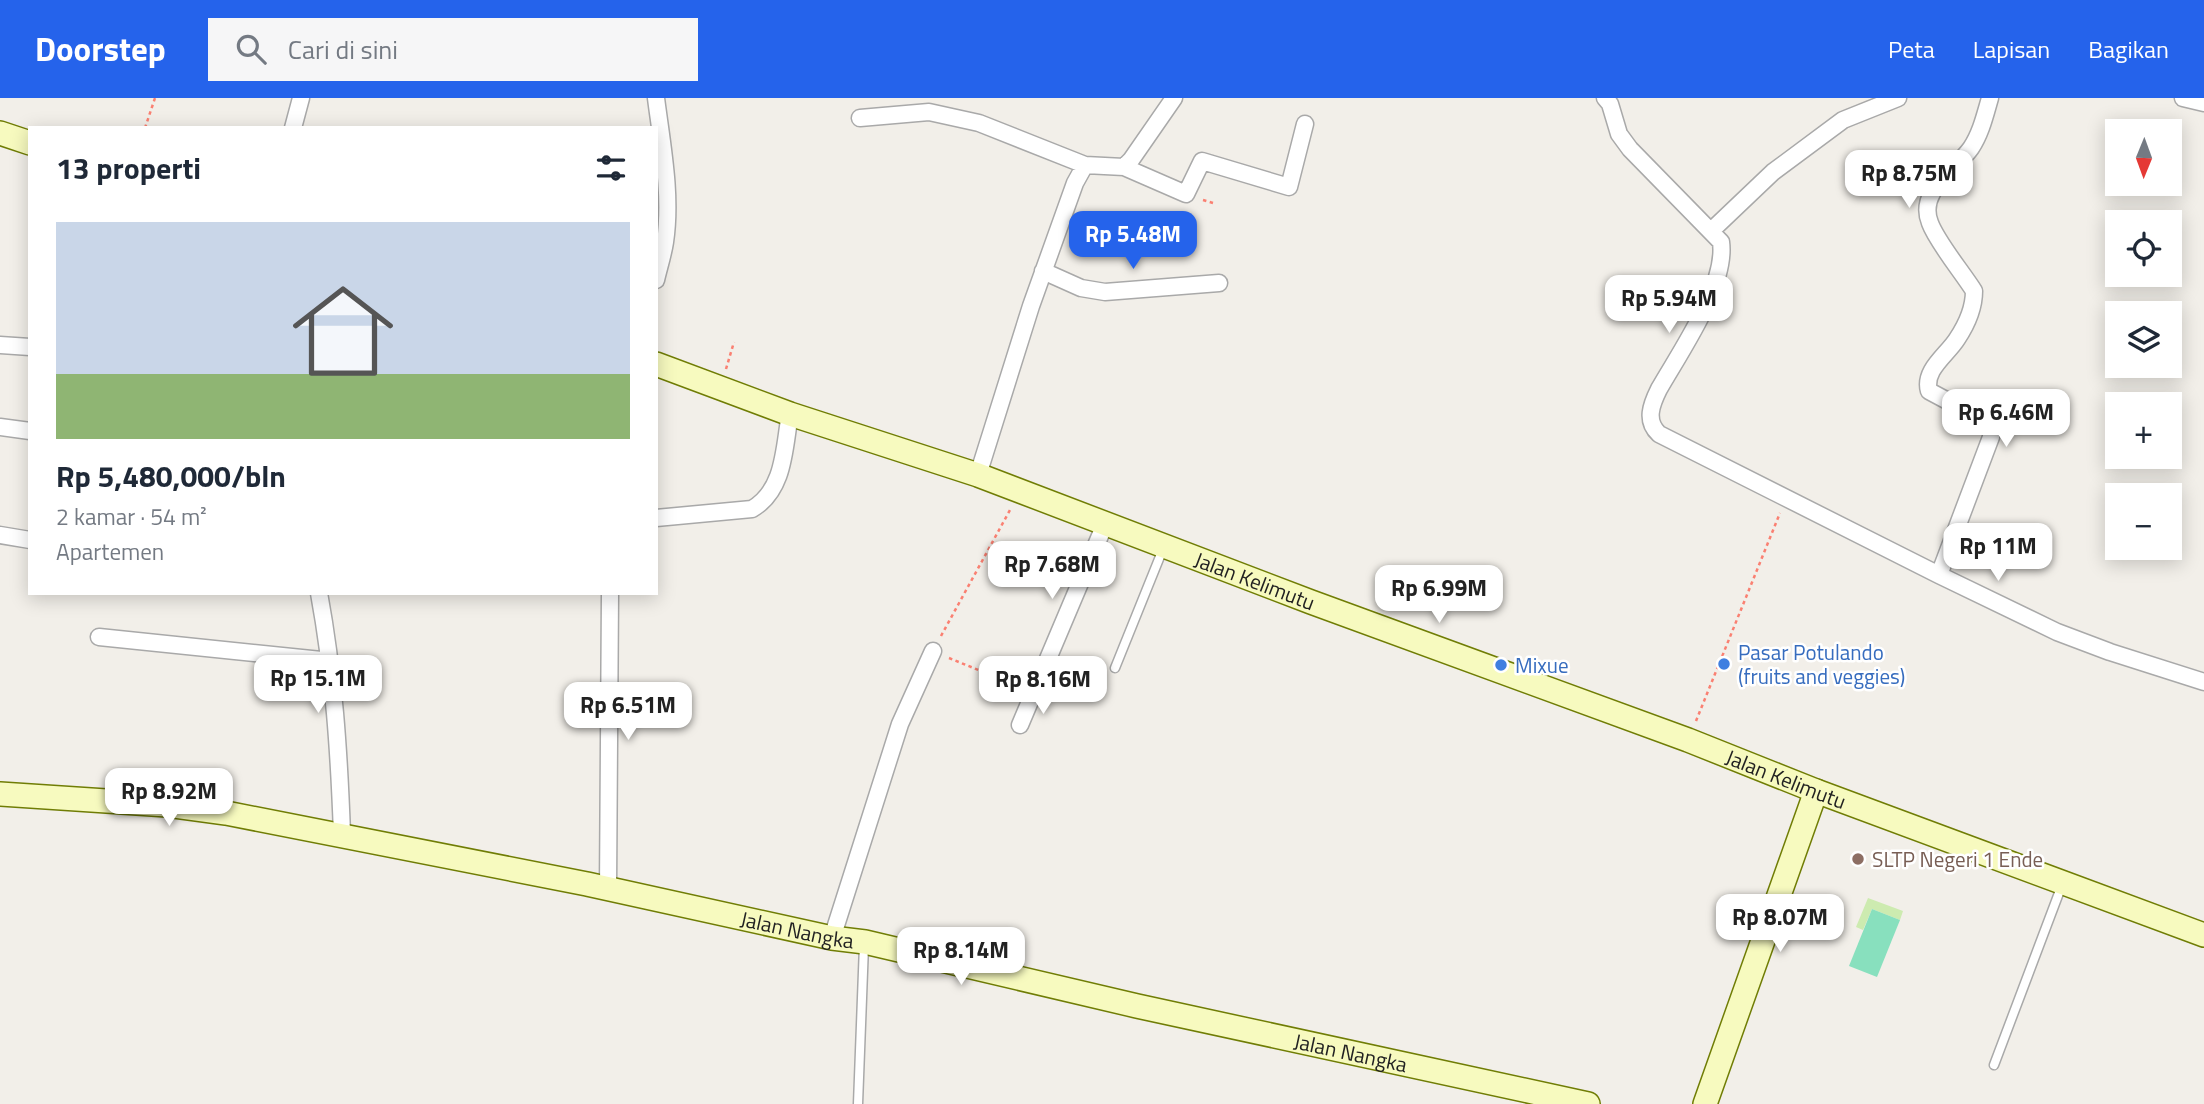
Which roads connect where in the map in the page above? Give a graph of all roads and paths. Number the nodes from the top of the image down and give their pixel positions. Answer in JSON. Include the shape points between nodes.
{"nodes":[{"id":1,"x":155,"y":98,"type":"edge"},
{"id":2,"x":300,"y":98,"type":"edge"},
{"id":3,"x":656,"y":98,"type":"edge"},
{"id":4,"x":1174,"y":98,"type":"edge"},
{"id":5,"x":1605,"y":98,"type":"edge"},
{"id":6,"x":1898,"y":98,"type":"edge"},
{"id":7,"x":1990,"y":98,"type":"edge"},
{"id":8,"x":2183,"y":98,"type":"edge"},
{"id":9,"x":2204,"y":103,"type":"edge"},
{"id":10,"x":860,"y":118,"type":"dead end"},
{"id":11,"x":1305,"y":124,"type":"dead end"},
{"id":12,"x":146,"y":126,"type":"edge"},
{"id":13,"x":293,"y":126,"type":"edge"},
{"id":14,"x":0,"y":133,"type":"edge"},
{"id":15,"x":28,"y":142,"type":"edge"},
{"id":16,"x":1085,"y":165,"type":"junction"},
{"id":17,"x":1124,"y":167,"type":"junction"},
{"id":18,"x":1711,"y":231,"type":"junction"},
{"id":19,"x":658,"y":271,"type":"edge"},
{"id":20,"x":1043,"y":271,"type":"junction"},
{"id":21,"x":1219,"y":283,"type":"dead end"},
{"id":22,"x":734,"y":342,"type":"dead end"},
{"id":23,"x":0,"y":345,"type":"edge"},
{"id":24,"x":28,"y":347,"type":"edge"},
{"id":25,"x":658,"y":365,"type":"edge"},
{"id":26,"x":720,"y":388,"type":"junction"},
{"id":27,"x":790,"y":414,"type":"junction"},
{"id":28,"x":0,"y":427,"type":"edge"},
{"id":29,"x":28,"y":431,"type":"edge"},
{"id":30,"x":978,"y":475,"type":"junction"},
{"id":31,"x":1020,"y":491,"type":"junction"},
{"id":32,"x":1786,"y":497,"type":"junction"},
{"id":33,"x":658,"y":518,"type":"edge"},
{"id":34,"x":1105,"y":524,"type":"junction"},
{"id":35,"x":0,"y":536,"type":"edge"},
{"id":36,"x":28,"y":540,"type":"edge"},
{"id":37,"x":1164,"y":546,"type":"junction"},
{"id":38,"x":1939,"y":575,"type":"junction"},
{"id":39,"x":319,"y":595,"type":"edge"},
{"id":40,"x":610,"y":595,"type":"edge"},
{"id":41,"x":99,"y":638,"type":"dead end"},
{"id":42,"x":933,"y":651,"type":"junction"},
{"id":43,"x":331,"y":661,"type":"junction"},
{"id":44,"x":1115,"y":668,"type":"dead end"},
{"id":45,"x":2204,"y":682,"type":"edge"},
{"id":46,"x":1033,"y":692,"type":"junction"},
{"id":47,"x":1020,"y":725,"type":"dead end"},
{"id":48,"x":1688,"y":740,"type":"junction"},
{"id":49,"x":1816,"y":791,"type":"junction"},
{"id":50,"x":0,"y":794,"type":"edge"},
{"id":51,"x":342,"y":834,"type":"junction"},
{"id":52,"x":2064,"y":882,"type":"junction"},
{"id":53,"x":608,"y":890,"type":"junction"},
{"id":54,"x":2204,"y":934,"type":"edge"},
{"id":55,"x":832,"y":937,"type":"junction"},
{"id":56,"x":864,"y":942,"type":"junction"},
{"id":57,"x":1994,"y":1065,"type":"dead end"},
{"id":58,"x":858,"y":1104,"type":"edge"},
{"id":59,"x":1588,"y":1104,"type":"edge"},
{"id":60,"x":1705,"y":1104,"type":"edge"}],
"edges":[{"from":1,"to":12,"type":"path"},
{"from":2,"to":13,"type":"street"},
{"from":3,"to":19,"type":"street","via":[[667,204]]},
{"from":4,"to":17,"type":"street"},
{"from":5,"to":18,"type":"street","via":[[1619,134]]},
{"from":6,"to":18,"type":"street","via":[[1843,120],[1773,172]]},
{"from":7,"to":38,"type":"street","via":[[1973,146],[1936,186],[1927,205],[1931,226],[1973,291],[1974,303],[1957,340],[1928,377],[1927,386],[1991,426]]},
{"from":8,"to":9,"type":"street"},
{"from":10,"to":16,"type":"street","via":[[929,112],[979,123]]},
{"from":11,"to":17,"type":"street","via":[[1289,187],[1202,161],[1186,194]]},
{"from":14,"to":15,"type":"street"},
{"from":16,"to":17,"type":"street"},
{"from":16,"to":20,"type":"street"},
{"from":18,"to":32,"type":"street","via":[[1722,249],[1714,286],[1658,389],[1650,417],[1652,427]]},
{"from":20,"to":21,"type":"street","via":[[1081,288],[1105,292]]},
{"from":20,"to":30,"type":"street"},
{"from":22,"to":26,"type":"path"},
{"from":23,"to":24,"type":"street"},
{"from":25,"to":26,"type":"street","name":"Jalan Kelimutu"},
{"from":26,"to":27,"type":"street","name":"Jalan Kelimutu"},
{"from":27,"to":30,"type":"street","name":"Jalan Kelimutu"},
{"from":27,"to":33,"type":"street","via":[[777,482],[764,502],[752,509]]},
{"from":28,"to":29,"type":"street"},
{"from":30,"to":31,"type":"street","name":"Jalan Kelimutu"},
{"from":31,"to":34,"type":"street","name":"Jalan Kelimutu"},
{"from":31,"to":42,"type":"path"},
{"from":32,"to":38,"type":"street"},
{"from":32,"to":48,"type":"path"},
{"from":34,"to":37,"type":"street","name":"Jalan Kelimutu"},
{"from":34,"to":46,"type":"street"},
{"from":35,"to":36,"type":"street"},
{"from":37,"to":44,"type":"lane"},
{"from":37,"to":48,"type":"street","name":"Jalan Kelimutu"},
{"from":38,"to":45,"type":"street","via":[[2057,632]]},
{"from":39,"to":43,"type":"street"},
{"from":40,"to":53,"type":"street"},
{"from":41,"to":43,"type":"street"},
{"from":42,"to":46,"type":"path"},
{"from":42,"to":55,"type":"street","via":[[900,724]]},
{"from":43,"to":51,"type":"street"},
{"from":46,"to":47,"type":"street"},
{"from":48,"to":49,"type":"street","name":"Jalan Kelimutu"},
{"from":49,"to":52,"type":"street","name":"Jalan Kelimutu"},
{"from":49,"to":60,"type":"street"},
{"from":50,"to":51,"type":"street","name":"Jalan Nangka","via":[[167,805]]},
{"from":51,"to":53,"type":"street","name":"Jalan Nangka"},
{"from":52,"to":54,"type":"street","name":"Jalan Kelimutu"},
{"from":52,"to":57,"type":"lane"},
{"from":53,"to":55,"type":"street","name":"Jalan Nangka"},
{"from":55,"to":56,"type":"street","name":"Jalan Nangka"},
{"from":56,"to":58,"type":"lane"},
{"from":56,"to":59,"type":"street","name":"Jalan Nangka"}]}
